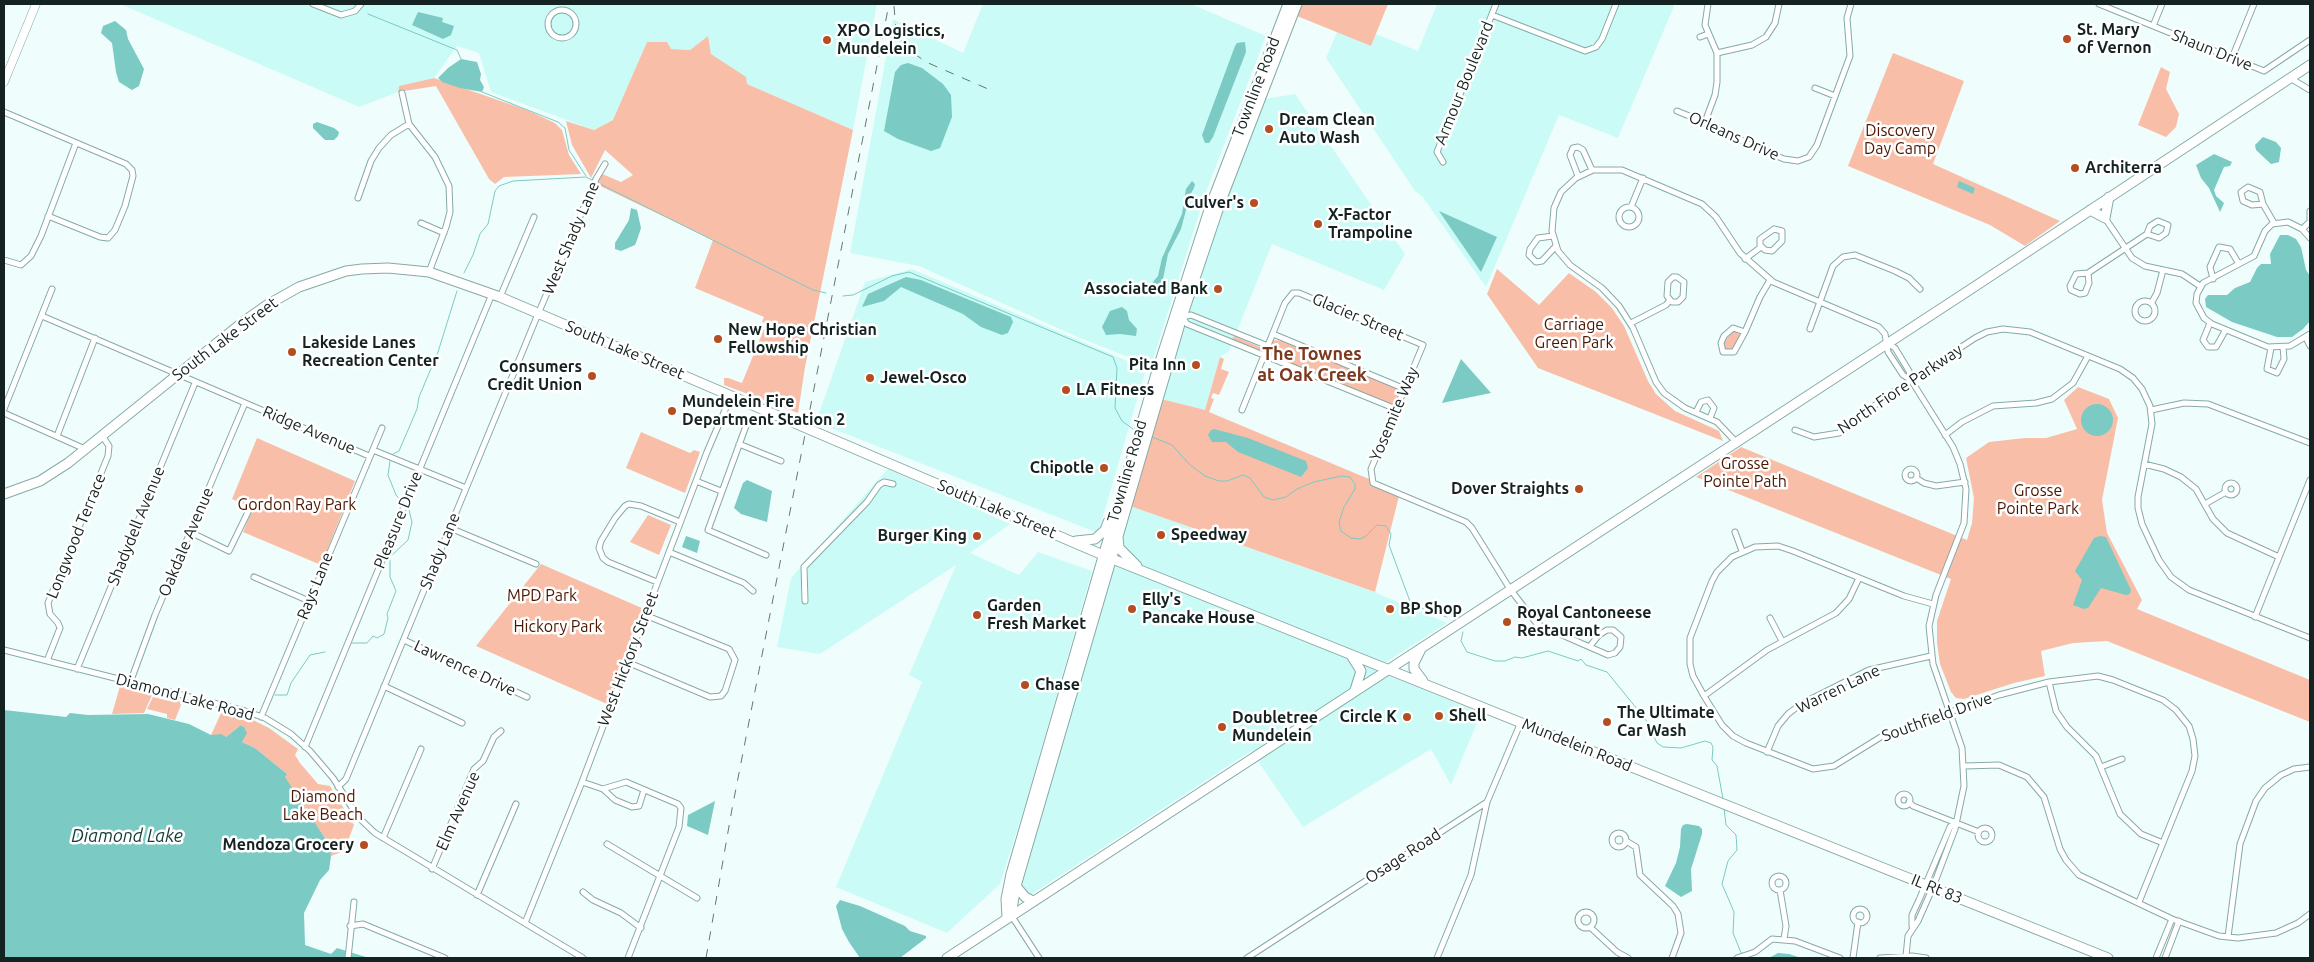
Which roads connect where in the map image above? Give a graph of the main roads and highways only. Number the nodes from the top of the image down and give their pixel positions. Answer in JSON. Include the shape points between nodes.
{"nodes":[{"id":1,"x":1288,"y":4,"type":"edge"},
{"id":2,"x":1297,"y":4,"type":"edge"},
{"id":3,"x":2310,"y":65,"type":"edge"},
{"id":4,"x":2109,"y":197,"type":"junction"},
{"id":5,"x":2090,"y":210,"type":"junction"},
{"id":6,"x":4,"y":494,"type":"edge"},
{"id":7,"x":1120,"y":497,"type":"junction"},
{"id":8,"x":1118,"y":533,"type":"junction"},
{"id":9,"x":1073,"y":542,"type":"junction"},
{"id":10,"x":1106,"y":556,"type":"junction"},
{"id":11,"x":1145,"y":572,"type":"junction"},
{"id":12,"x":1422,"y":647,"type":"junction"},
{"id":13,"x":1350,"y":654,"type":"junction"},
{"id":14,"x":1388,"y":669,"type":"junction"},
{"id":15,"x":1427,"y":684,"type":"junction"},
{"id":16,"x":1355,"y":690,"type":"junction"},
{"id":17,"x":1766,"y":821,"type":"joint"},
{"id":18,"x":1016,"y":886,"type":"junction"},
{"id":19,"x":1033,"y":901,"type":"junction"},
{"id":20,"x":1009,"y":917,"type":"junction"},
{"id":21,"x":947,"y":958,"type":"edge"},
{"id":22,"x":2108,"y":958,"type":"edge"}],
"edges":[{"from":1,"to":7,"type":"main road","name":"Townline Road","via":[[1201,233]]},
{"from":2,"to":8,"type":"main road","name":"Townline Road","via":[[1221,201],[1182,317]]},
{"from":3,"to":4,"type":"main road"},
{"from":4,"to":5,"type":"main road"},
{"from":4,"to":5,"type":"main road","via":[[2105,218]]},
{"from":5,"to":12,"type":"main road"},
{"from":6,"to":9,"type":"main road","name":"South Lake Street","via":[[40,481],[86,450],[254,314],[299,287],[346,271],[388,268],[429,272],[496,296]]},
{"from":7,"to":9,"type":"main road","via":[[1101,535]]},
{"from":7,"to":10,"type":"main road","name":"Townline Road"},
{"from":8,"to":10,"type":"main road","name":"Townline Road"},
{"from":8,"to":11,"type":"main road","via":[[1119,548]]},
{"from":9,"to":10,"type":"main road","name":"South Lake Street"},
{"from":10,"to":11,"type":"main road","name":"South Lake Street"},
{"from":10,"to":18,"type":"main road","name":"Townline Road"},
{"from":10,"to":20,"type":"main road","name":"Townline Road","via":[[1011,874],[1006,899]]},
{"from":11,"to":13,"type":"main road","name":"South Lake Street"},
{"from":12,"to":14,"type":"main road"},
{"from":12,"to":15,"type":"main road","via":[[1414,669]]},
{"from":13,"to":14,"type":"main road","name":"South Lake Street"},
{"from":13,"to":16,"type":"main road","via":[[1361,670]]},
{"from":14,"to":15,"type":"main road","name":"Mundelein Road"},
{"from":14,"to":16,"type":"main road"},
{"from":15,"to":17,"type":"main road","name":"Mundelein Road"},
{"from":16,"to":19,"type":"main road"},
{"from":17,"to":22,"type":"main road","name":"IL Rt 83"},
{"from":18,"to":19,"type":"main road","via":[[1024,897]]},
{"from":18,"to":20,"type":"main road","name":"Townline Road"},
{"from":19,"to":20,"type":"main road"},
{"from":20,"to":21,"type":"main road"}]}
